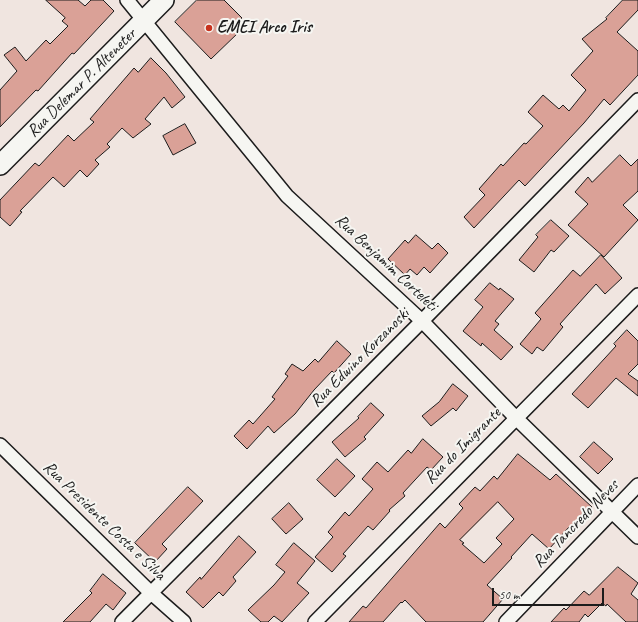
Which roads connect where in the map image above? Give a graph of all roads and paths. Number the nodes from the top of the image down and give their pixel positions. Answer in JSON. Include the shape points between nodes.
{"nodes":[{"id":1,"x":127,"y":0,"type":"edge"},
{"id":2,"x":164,"y":0,"type":"edge"},
{"id":3,"x":144,"y":20,"type":"junction"},
{"id":4,"x":638,"y":100,"type":"edge"},
{"id":5,"x":0,"y":165,"type":"edge"},
{"id":6,"x":638,"y":295,"type":"edge"},
{"id":7,"x":422,"y":321,"type":"junction"},
{"id":8,"x":516,"y":418,"type":"junction"},
{"id":9,"x":0,"y":445,"type":"edge"},
{"id":10,"x":638,"y":485,"type":"edge"},
{"id":11,"x":613,"y":510,"type":"junction"},
{"id":12,"x":638,"y":537,"type":"edge"},
{"id":13,"x":150,"y":592,"type":"junction"},
{"id":14,"x":122,"y":622,"type":"edge"},
{"id":15,"x":184,"y":622,"type":"edge"},
{"id":16,"x":315,"y":622,"type":"edge"},
{"id":17,"x":506,"y":622,"type":"edge"}],
"edges":[{"from":1,"to":3,"type":"street","name":"Rua Benjamim Corteleti"},
{"from":2,"to":3,"type":"street","name":"Rua Delemar P. Alteneter"},
{"from":3,"to":5,"type":"street","name":"Rua Delemar P. Alteneter"},
{"from":3,"to":7,"type":"street","name":"Rua Benjamim Corteleti","via":[[287,196]]},
{"from":4,"to":7,"type":"street","name":"Rua Edwino Korzanoski"},
{"from":6,"to":8,"type":"street","name":"Rua do Imigrante"},
{"from":7,"to":8,"type":"street","name":"Rua Benjamim Corteleti"},
{"from":7,"to":13,"type":"street","name":"Rua Edwino Korzanoski"},
{"from":8,"to":11,"type":"street","name":"Rua Benjamim Corteleti"},
{"from":8,"to":16,"type":"street","name":"Rua do Imigrante"},
{"from":9,"to":13,"type":"street","name":"Rua Presidente Costa e Silva"},
{"from":10,"to":11,"type":"street","name":"Rua Tancredo Neves"},
{"from":11,"to":12,"type":"street","name":"Rua Benjamim Corteleti"},
{"from":11,"to":17,"type":"street","name":"Rua Tancredo Neves"},
{"from":13,"to":14,"type":"street","name":"Rua Edwino Korzanoski"},
{"from":13,"to":15,"type":"street","name":"Rua Presidente Costa e Silva"}]}
